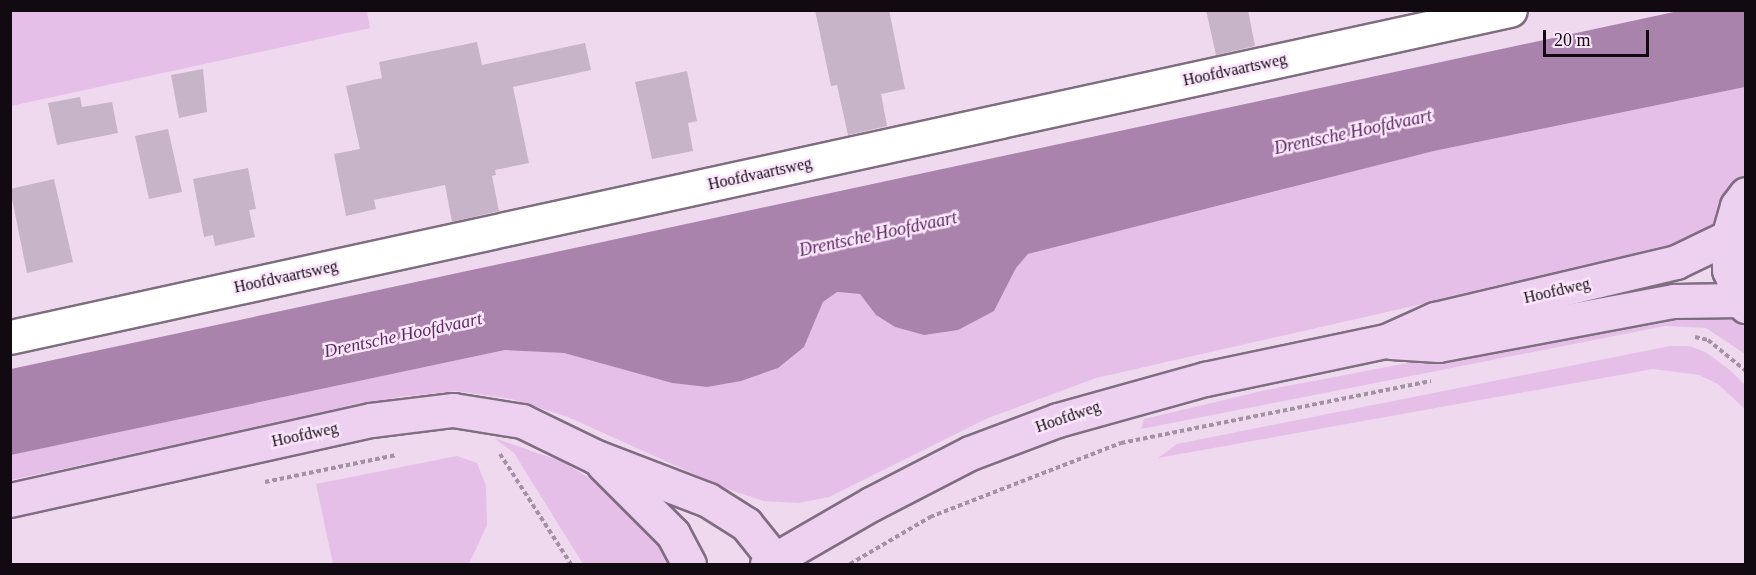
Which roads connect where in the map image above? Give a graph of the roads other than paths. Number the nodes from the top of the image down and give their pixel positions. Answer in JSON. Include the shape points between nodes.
{"nodes":[{"id":1,"x":1510,"y":10,"type":"edge"},
{"id":2,"x":1746,"y":194,"type":"edge"},
{"id":3,"x":1728,"y":237,"type":"junction"},
{"id":4,"x":1743,"y":303,"type":"edge"},
{"id":5,"x":10,"y":337,"type":"edge"},
{"id":6,"x":1386,"y":341,"type":"junction"},
{"id":7,"x":596,"y":457,"type":"junction"},
{"id":8,"x":10,"y":500,"type":"edge"},
{"id":9,"x":771,"y":562,"type":"edge"},
{"id":10,"x":689,"y":564,"type":"edge"}],
"edges":[{"from":1,"to":5,"type":"street","name":"Hoofdvaartsweg"},
{"from":2,"to":3,"type":"main road","via":[[1737,206]]},
{"from":3,"to":4,"type":"main road","via":[[1729,270]]},
{"from":3,"to":6,"type":"main road","name":"Hoofdweg","via":[[1676,262],[1435,319]]},
{"from":4,"to":6,"type":"main road","name":"Hoofdweg","via":[[1674,301],[1438,345]]},
{"from":6,"to":9,"type":"main road","name":"Hoofdweg","via":[[1205,379],[1058,420],[970,453]]},
{"from":7,"to":8,"type":"main road","name":"Hoofdweg","via":[[522,422],[453,410],[371,420]]},
{"from":7,"to":9,"type":"main road","name":"Hoofdweg","via":[[708,500],[746,524]]},
{"from":7,"to":10,"type":"main road","name":"Hoofdweg","via":[[667,527]]}]}
